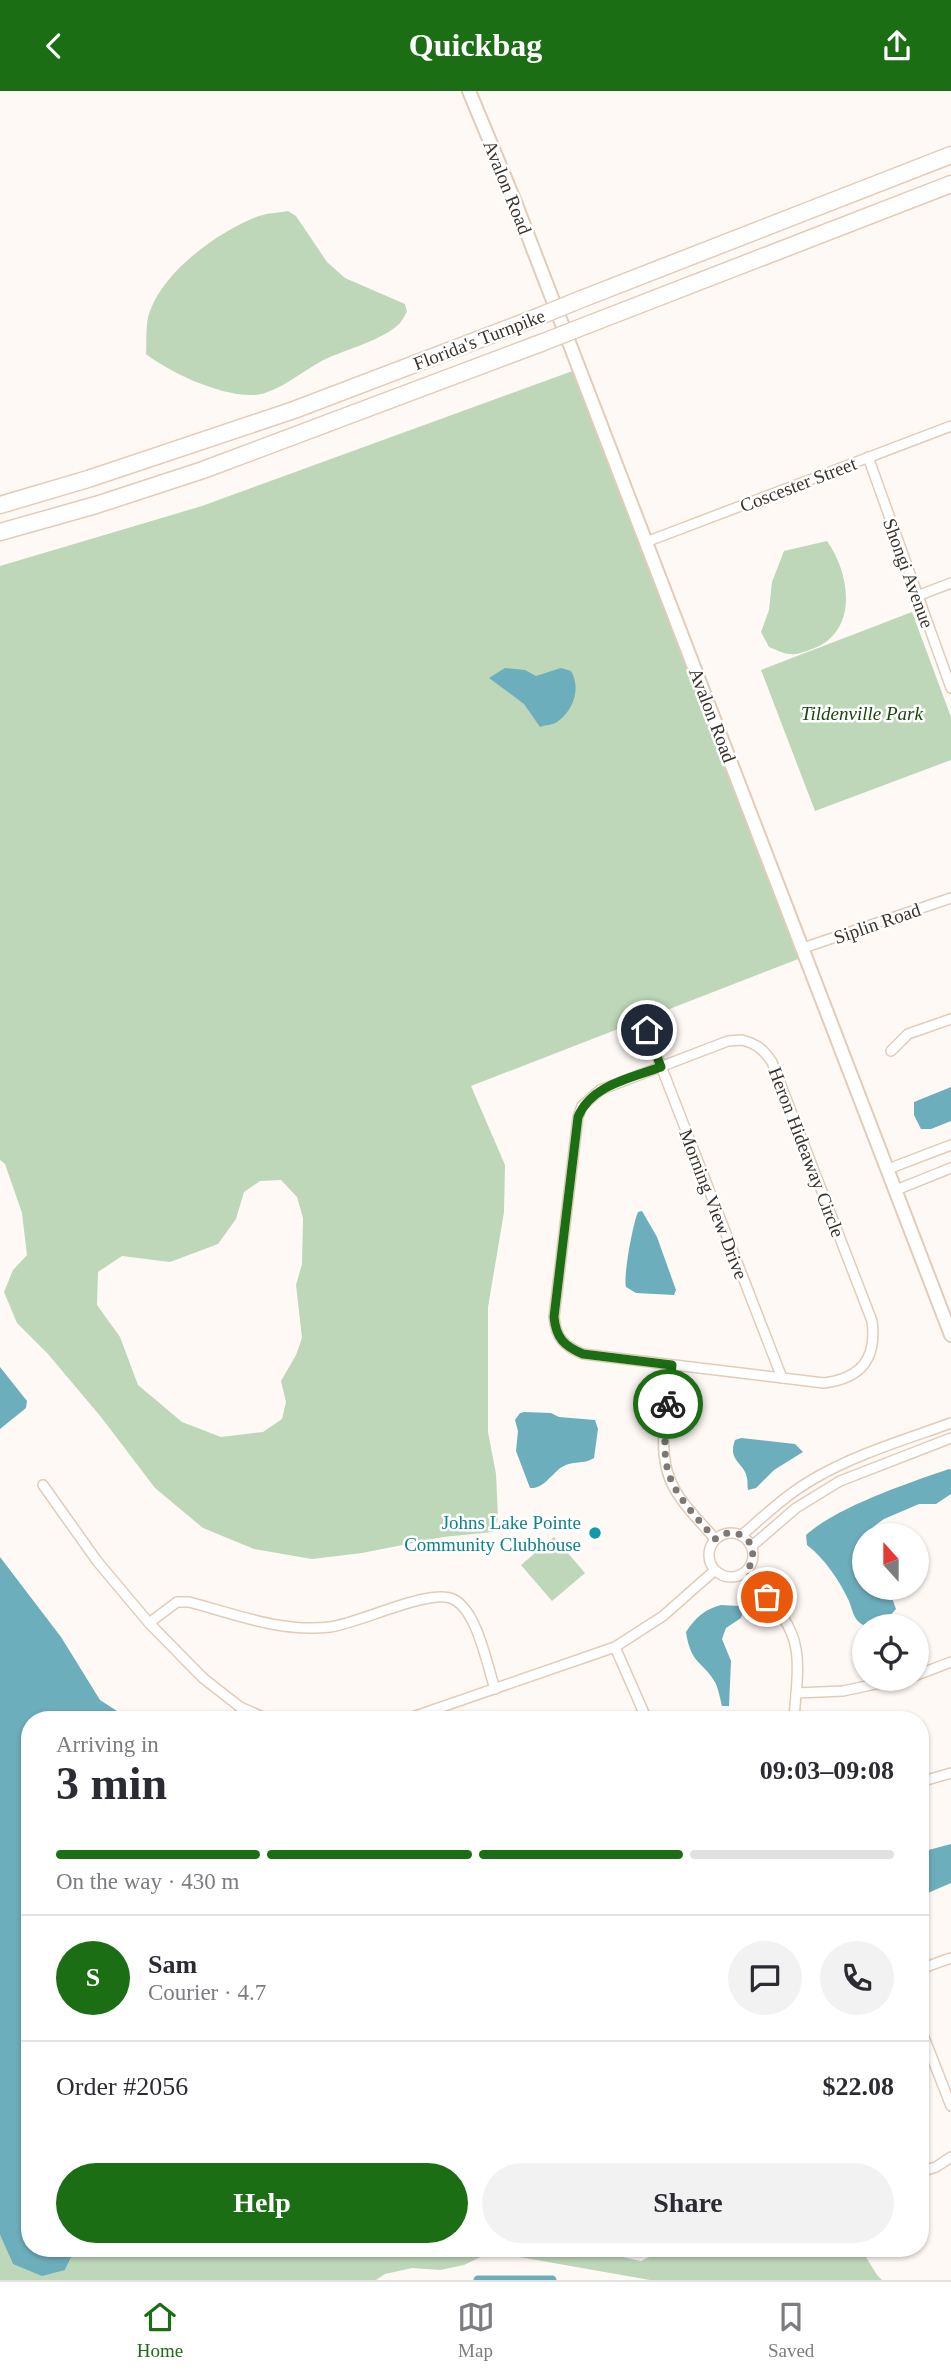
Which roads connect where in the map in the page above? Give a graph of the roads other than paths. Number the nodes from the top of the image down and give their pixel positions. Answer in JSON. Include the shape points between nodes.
{"nodes":[{"id":1,"x":471,"y":93,"type":"edge"},
{"id":2,"x":951,"y":155,"type":"edge"},
{"id":3,"x":951,"y":184,"type":"edge"},
{"id":4,"x":951,"y":426,"type":"edge"},
{"id":5,"x":868,"y":457,"type":"junction"},
{"id":6,"x":0,"y":505,"type":"edge"},
{"id":7,"x":0,"y":532,"type":"edge"},
{"id":8,"x":646,"y":542,"type":"junction"},
{"id":9,"x":951,"y":583,"type":"edge"},
{"id":10,"x":917,"y":596,"type":"junction"},
{"id":11,"x":951,"y":688,"type":"edge"},
{"id":12,"x":951,"y":898,"type":"edge"},
{"id":13,"x":803,"y":948,"type":"junction"},
{"id":14,"x":951,"y":1019,"type":"edge"},
{"id":15,"x":647,"y":1030,"type":"dead end"},
{"id":16,"x":891,"y":1051,"type":"dead end"},
{"id":17,"x":661,"y":1067,"type":"junction"},
{"id":18,"x":951,"y":1145,"type":"edge"},
{"id":19,"x":951,"y":1168,"type":"edge"},
{"id":20,"x":888,"y":1169,"type":"junction"},
{"id":21,"x":896,"y":1191,"type":"junction"},
{"id":22,"x":951,"y":1335,"type":"edge"},
{"id":23,"x":672,"y":1365,"type":"junction"},
{"id":24,"x":782,"y":1378,"type":"junction"},
{"id":25,"x":951,"y":1423,"type":"edge"},
{"id":26,"x":951,"y":1438,"type":"edge"},
{"id":27,"x":863,"y":1456,"type":"junction"},
{"id":28,"x":868,"y":1469,"type":"junction"},
{"id":29,"x":43,"y":1485,"type":"dead end"},
{"id":30,"x":742,"y":1535,"type":"junction"},
{"id":31,"x":715,"y":1539,"type":"junction"},
{"id":32,"x":752,"y":1546,"type":"junction"},
{"id":33,"x":714,"y":1571,"type":"junction"},
{"id":34,"x":746,"y":1572,"type":"junction"},
{"id":35,"x":149,"y":1623,"type":"junction"},
{"id":36,"x":614,"y":1647,"type":"junction"},
{"id":37,"x":951,"y":1662,"type":"edge"},
{"id":38,"x":929,"y":1670,"type":"edge"},
{"id":39,"x":495,"y":1689,"type":"junction"},
{"id":40,"x":852,"y":1689,"type":"edge"},
{"id":41,"x":796,"y":1693,"type":"junction"},
{"id":42,"x":249,"y":1711,"type":"edge"},
{"id":43,"x":430,"y":1711,"type":"edge"},
{"id":44,"x":643,"y":1711,"type":"edge"},
{"id":45,"x":795,"y":1711,"type":"edge"},
{"id":46,"x":951,"y":1773,"type":"edge"},
{"id":47,"x":929,"y":1779,"type":"edge"},
{"id":48,"x":951,"y":1958,"type":"edge"},
{"id":49,"x":929,"y":1966,"type":"edge"},
{"id":50,"x":929,"y":2053,"type":"edge"},
{"id":51,"x":951,"y":2106,"type":"edge"},
{"id":52,"x":951,"y":2157,"type":"edge"},
{"id":53,"x":929,"y":2169,"type":"edge"}],
"edges":[{"from":1,"to":8,"type":"main road","name":"Avalon Road"},
{"from":2,"to":6,"type":"highway","name":"Florida's Turnpike","bridge":true,"via":[[294,410]]},
{"from":3,"to":7,"type":"highway","name":"Florida's Turnpike","bridge":true,"via":[[203,470]]},
{"from":4,"to":5,"type":"street","name":"Coscester Street"},
{"from":5,"to":8,"type":"street","name":"Coscester Street"},
{"from":5,"to":10,"type":"street","name":"Shongi Avenue"},
{"from":8,"to":13,"type":"main road","name":"Avalon Road"},
{"from":9,"to":10,"type":"street"},
{"from":10,"to":11,"type":"street","name":"Shongi Avenue"},
{"from":12,"to":13,"type":"street","name":"Siplin Road"},
{"from":13,"to":20,"type":"main road","name":"Avalon Road"},
{"from":14,"to":16,"type":"street","via":[[908,1034]]},
{"from":15,"to":17,"type":"street","name":"Morning View Drive"},
{"from":17,"to":23,"type":"street","name":"Heron Hideaway Circle","via":[[600,1090],[582,1106],[554,1317],[560,1340],[570,1349]]},
{"from":17,"to":24,"type":"street","name":"Morning View Drive"},
{"from":17,"to":24,"type":"street","name":"Heron Hideaway Circle","via":[[742,1040],[755,1044],[772,1062],[874,1335],[866,1363],[855,1374],[824,1383]]},
{"from":18,"to":20,"type":"street"},
{"from":19,"to":21,"type":"street"},
{"from":20,"to":21,"type":"main road","name":"Avalon Road"},
{"from":21,"to":22,"type":"main road","name":"Avalon Road"},
{"from":23,"to":24,"type":"street","name":"Heron Hideaway Circle"},
{"from":23,"to":31,"type":"street","via":[[664,1434],[666,1469],[681,1499]]},
{"from":25,"to":27,"type":"street"},
{"from":26,"to":28,"type":"street"},
{"from":27,"to":28,"type":"street"},
{"from":27,"to":30,"type":"street","via":[[810,1481]]},
{"from":28,"to":32,"type":"street","via":[[796,1508]]},
{"from":29,"to":35,"type":"street","via":[[97,1562]]},
{"from":30,"to":31,"type":"street","via":[[724,1533]]},
{"from":30,"to":32,"type":"street"},
{"from":31,"to":33,"type":"street","via":[[708,1554]]},
{"from":32,"to":34,"type":"street","via":[[752,1564]]},
{"from":33,"to":34,"type":"street","via":[[732,1577]]},
{"from":33,"to":36,"type":"street","via":[[663,1616]]},
{"from":34,"to":41,"type":"street","via":[[791,1630],[797,1657]]},
{"from":35,"to":39,"type":"street","via":[[177,1602],[189,1602],[272,1625],[328,1627],[354,1623],[426,1598],[452,1598],[471,1618]]},
{"from":35,"to":42,"type":"street","via":[[203,1678]]},
{"from":36,"to":39,"type":"street"},
{"from":36,"to":44,"type":"street"},
{"from":37,"to":38,"type":"street"},
{"from":39,"to":43,"type":"street"},
{"from":40,"to":41,"type":"street"},
{"from":41,"to":45,"type":"street"},
{"from":46,"to":47,"type":"street"},
{"from":48,"to":49,"type":"street"},
{"from":50,"to":51,"type":"street"},
{"from":52,"to":53,"type":"street"}]}
